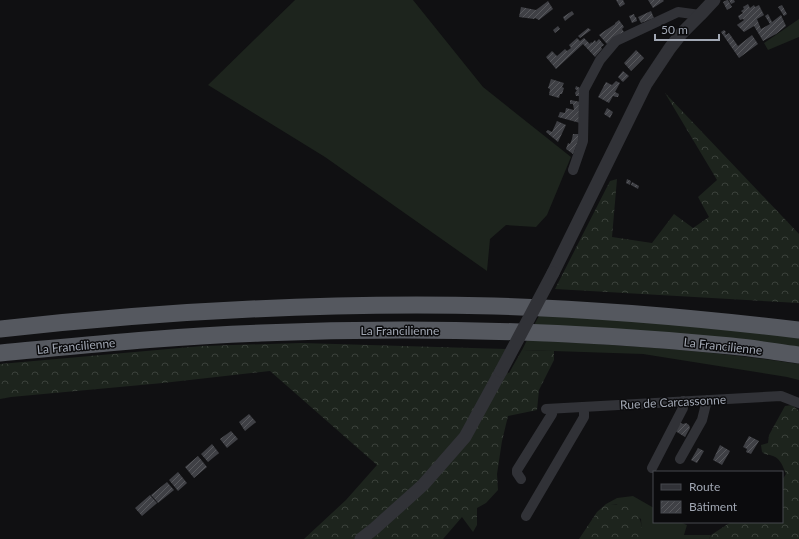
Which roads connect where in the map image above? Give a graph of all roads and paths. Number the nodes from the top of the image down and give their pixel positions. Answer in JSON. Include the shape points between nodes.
{"nodes":[{"id":1,"x":714,"y":0,"type":"edge"},
{"id":2,"x":700,"y":15,"type":"junction"},
{"id":3,"x":572,"y":170,"type":"dead end"},
{"id":4,"x":0,"y":329,"type":"edge"},
{"id":5,"x":799,"y":330,"type":"edge"},
{"id":6,"x":0,"y":354,"type":"edge"},
{"id":7,"x":799,"y":355,"type":"edge"},
{"id":8,"x":707,"y":400,"type":"junction"},
{"id":9,"x":683,"y":401,"type":"junction"},
{"id":10,"x":799,"y":403,"type":"edge"},
{"id":11,"x":584,"y":406,"type":"junction"},
{"id":12,"x":680,"y":459,"type":"dead end"},
{"id":13,"x":652,"y":468,"type":"dead end"},
{"id":14,"x":521,"y":479,"type":"dead end"},
{"id":15,"x":526,"y":516,"type":"dead end"},
{"id":16,"x":361,"y":539,"type":"edge"}],
"edges":[{"from":1,"to":2,"type":"street"},
{"from":2,"to":3,"type":"street","via":[[678,12],[616,41],[600,60],[584,90],[582,141]]},
{"from":2,"to":16,"type":"street","bridge":true,"via":[[670,48],[646,84],[553,273],[465,437],[423,485]]},
{"from":4,"to":5,"type":"highway","name":"La Francilienne","via":[[191,312],[411,305],[595,311],[736,322]]},
{"from":6,"to":7,"type":"highway","name":"La Francilienne","via":[[193,336],[337,330],[413,330],[588,335],[733,346]]},
{"from":8,"to":9,"type":"street","name":"Rue de Carcassonne"},
{"from":8,"to":10,"type":"street","name":"Rue de Carcassonne","via":[[781,396]]},
{"from":8,"to":12,"type":"street","via":[[702,420]]},
{"from":9,"to":11,"type":"street","name":"Rue de Carcassonne"},
{"from":9,"to":13,"type":"street","via":[[683,408]]},
{"from":11,"to":14,"type":"street","name":"Rue de Carcassonne","via":[[549,409],[552,414],[517,470]]},
{"from":11,"to":15,"type":"street","via":[[584,417]]}]}
